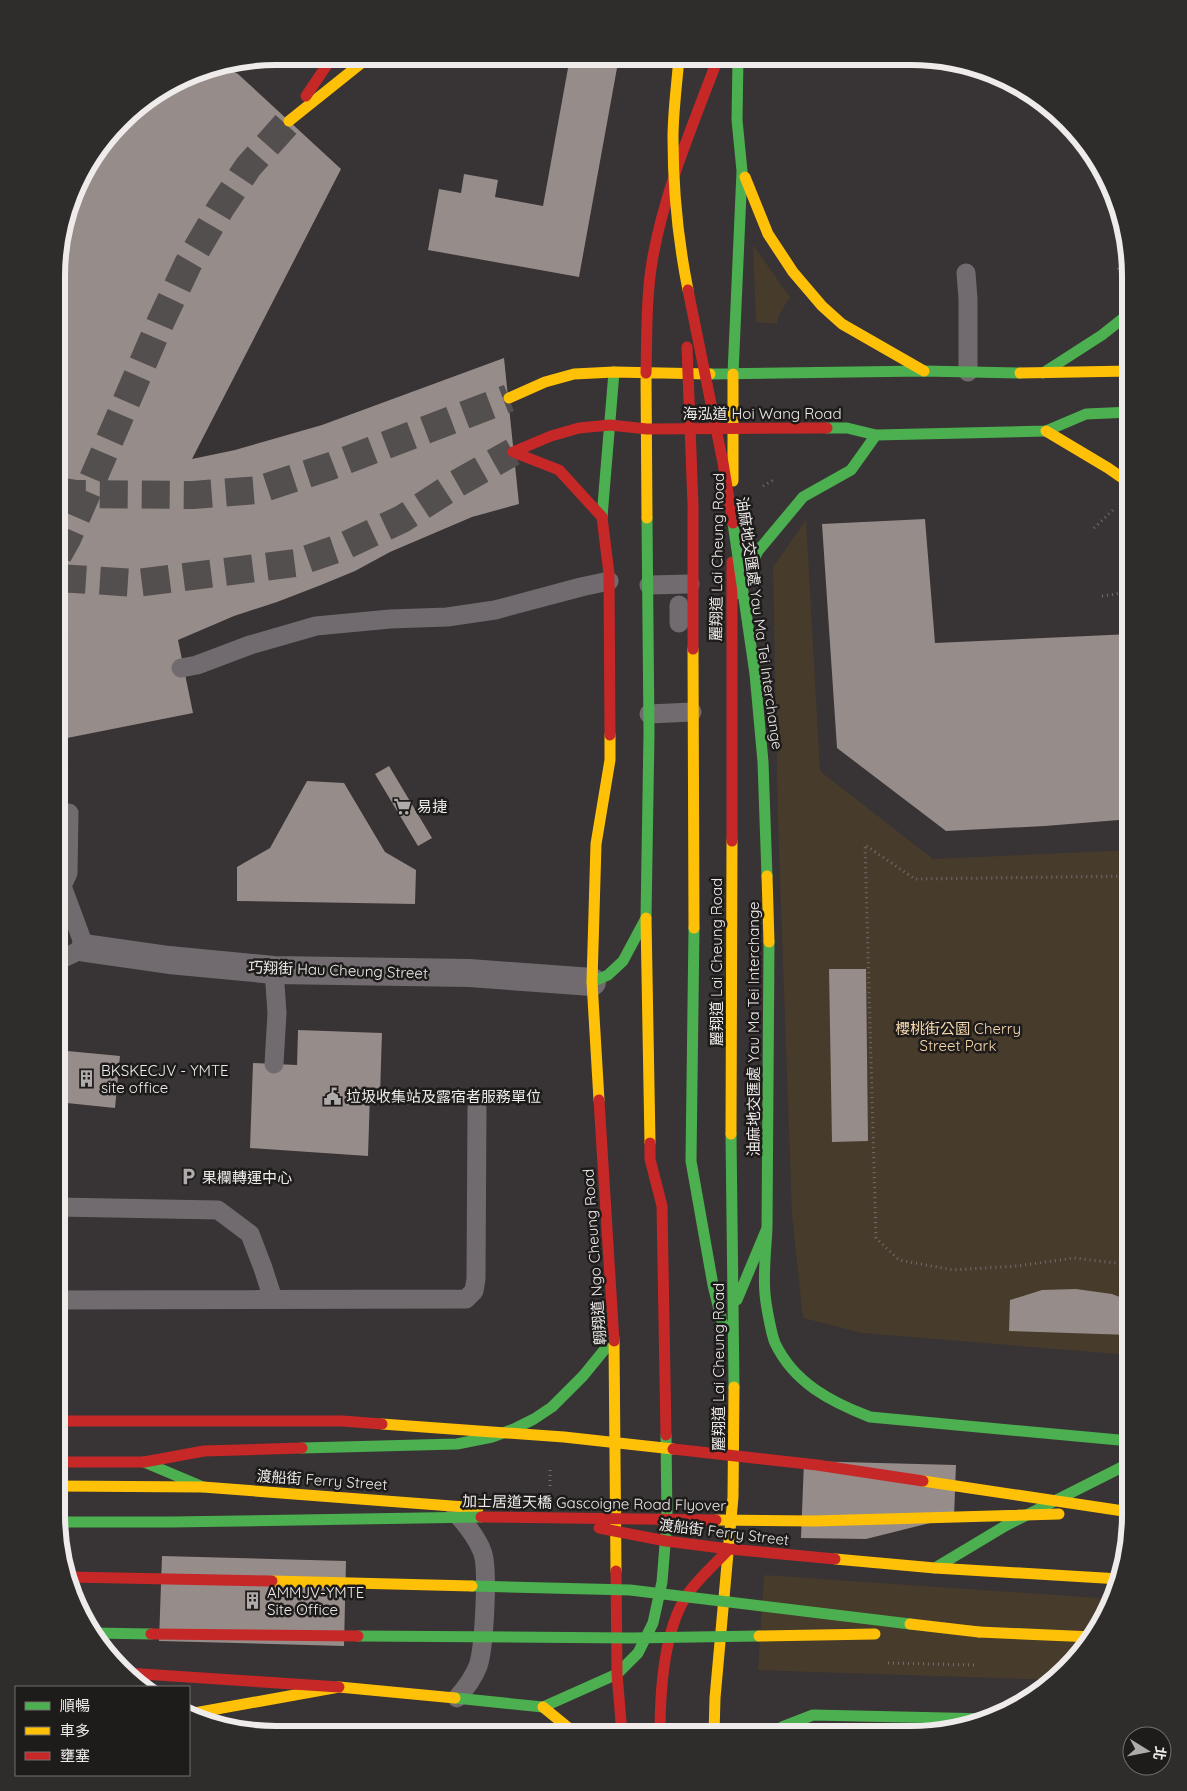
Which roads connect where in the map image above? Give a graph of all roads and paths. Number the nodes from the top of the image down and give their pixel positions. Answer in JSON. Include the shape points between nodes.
{"nodes":[{"id":1,"x":328,"y":65,"type":"edge"},
{"id":2,"x":358,"y":65,"type":"edge"},
{"id":3,"x":678,"y":65,"type":"edge"},
{"id":4,"x":715,"y":65,"type":"edge"},
{"id":5,"x":738,"y":65,"type":"edge"},
{"id":6,"x":742,"y":171,"type":"junction"},
{"id":7,"x":682,"y":258,"type":"junction"},
{"id":8,"x":1118,"y":268,"type":"dead end"},
{"id":9,"x":966,"y":273,"type":"dead end"},
{"id":10,"x":1122,"y":273,"type":"edge"},
{"id":11,"x":1122,"y":319,"type":"edge"},
{"id":12,"x":924,"y":371,"type":"junction"},
{"id":13,"x":1122,"y":371,"type":"edge"},
{"id":14,"x":614,"y":372,"type":"junction"},
{"id":15,"x":968,"y":372,"type":"junction"},
{"id":16,"x":646,"y":373,"type":"junction"},
{"id":17,"x":1043,"y":373,"type":"junction"},
{"id":18,"x":733,"y":374,"type":"junction"},
{"id":19,"x":509,"y":398,"type":"tunnel mouth"},
{"id":20,"x":1122,"y":412,"type":"edge"},
{"id":21,"x":610,"y":425,"type":"junction"},
{"id":22,"x":647,"y":429,"type":"junction"},
{"id":23,"x":733,"y":429,"type":"junction"},
{"id":24,"x":1046,"y":431,"type":"junction"},
{"id":25,"x":876,"y":436,"type":"junction"},
{"id":26,"x":1122,"y":478,"type":"edge"},
{"id":27,"x":602,"y":517,"type":"junction"},
{"id":28,"x":609,"y":581,"type":"junction"},
{"id":29,"x":690,"y":584,"type":"dead end"},
{"id":30,"x":649,"y":585,"type":"junction"},
{"id":31,"x":1122,"y":592,"type":"edge"},
{"id":32,"x":1102,"y":596,"type":"dead end"},
{"id":33,"x":730,"y":604,"type":"junction"},
{"id":34,"x":181,"y":668,"type":"dead end"},
{"id":35,"x":692,"y":712,"type":"dead end"},
{"id":36,"x":649,"y":714,"type":"junction"},
{"id":37,"x":69,"y":813,"type":"dead end"},
{"id":38,"x":1122,"y":876,"type":"edge"},
{"id":39,"x":65,"y":880,"type":"edge"},
{"id":40,"x":65,"y":894,"type":"edge"},
{"id":41,"x":646,"y":918,"type":"junction"},
{"id":42,"x":85,"y":948,"type":"junction"},
{"id":43,"x":65,"y":957,"type":"edge"},
{"id":44,"x":274,"y":970,"type":"junction"},
{"id":45,"x":592,"y":982,"type":"junction"},
{"id":46,"x":274,"y":1064,"type":"dead end"},
{"id":47,"x":477,"y":1108,"type":"dead end"},
{"id":48,"x":691,"y":1161,"type":"junction"},
{"id":49,"x":681,"y":1176,"type":"dead end"},
{"id":50,"x":672,"y":1191,"type":"dead end"},
{"id":51,"x":662,"y":1206,"type":"junction"},
{"id":52,"x":65,"y":1207,"type":"edge"},
{"id":53,"x":767,"y":1228,"type":"junction"},
{"id":54,"x":1122,"y":1264,"type":"edge"},
{"id":55,"x":273,"y":1299,"type":"junction"},
{"id":56,"x":65,"y":1300,"type":"edge"},
{"id":57,"x":734,"y":1306,"type":"junction"},
{"id":58,"x":614,"y":1338,"type":"junction"},
{"id":59,"x":734,"y":1371,"type":"junction"},
{"id":60,"x":65,"y":1421,"type":"edge"},
{"id":61,"x":1122,"y":1440,"type":"edge"},
{"id":62,"x":65,"y":1462,"type":"edge"},
{"id":63,"x":144,"y":1462,"type":"junction"},
{"id":64,"x":550,"y":1463,"type":"dead end"},
{"id":65,"x":1122,"y":1467,"type":"edge"},
{"id":66,"x":65,"y":1486,"type":"edge"},
{"id":67,"x":203,"y":1487,"type":"junction"},
{"id":68,"x":448,"y":1504,"type":"junction"},
{"id":69,"x":1122,"y":1511,"type":"edge"},
{"id":70,"x":1122,"y":1512,"type":"edge"},
{"id":71,"x":549,"y":1520,"type":"junction"},
{"id":72,"x":65,"y":1522,"type":"edge"},
{"id":73,"x":616,"y":1531,"type":"junction"},
{"id":74,"x":666,"y":1541,"type":"junction"},
{"id":75,"x":729,"y":1549,"type":"junction"},
{"id":76,"x":935,"y":1568,"type":"junction"},
{"id":77,"x":74,"y":1577,"type":"edge"},
{"id":78,"x":1112,"y":1579,"type":"edge"},
{"id":79,"x":979,"y":1632,"type":"junction"},
{"id":80,"x":102,"y":1633,"type":"edge"},
{"id":81,"x":1083,"y":1637,"type":"edge"},
{"id":82,"x":887,"y":1663,"type":"dead end"},
{"id":83,"x":977,"y":1665,"type":"dead end"},
{"id":84,"x":137,"y":1674,"type":"edge"},
{"id":85,"x":616,"y":1674,"type":"junction"},
{"id":86,"x":339,"y":1687,"type":"junction"},
{"id":87,"x":457,"y":1698,"type":"junction"},
{"id":88,"x":543,"y":1707,"type":"junction"},
{"id":89,"x":201,"y":1712,"type":"edge"},
{"id":90,"x":967,"y":1718,"type":"edge"},
{"id":91,"x":566,"y":1726,"type":"edge"},
{"id":92,"x":621,"y":1726,"type":"edge"},
{"id":93,"x":660,"y":1726,"type":"edge"},
{"id":94,"x":714,"y":1726,"type":"edge"},
{"id":95,"x":785,"y":1726,"type":"edge"}],
"edges":[{"from":1,"to":2,"type":"main road","via":[[289,121]]},
{"from":3,"to":7,"type":"main road","name":"油麻地交匯處 Yau Ma Tei Interchange","bridge":true,"via":[[673,136],[676,211]]},
{"from":4,"to":16,"type":"main road","via":[[660,222],[648,292]]},
{"from":5,"to":6,"type":"main road","via":[[737,120]]},
{"from":6,"to":12,"type":"main road","via":[[768,234],[793,272],[822,306],[842,324]]},
{"from":6,"to":18,"type":"main road","name":"麗翔道 Lai Cheung Road"},
{"from":7,"to":48,"type":"main road","bridge":true,"via":[[693,505]]},
{"from":7,"to":53,"type":"main road","name":"油麻地交匯處 Yau Ma Tei Interchange","bridge":true,"via":[[740,567],[763,762],[769,942]]},
{"from":8,"to":10,"type":"path"},
{"from":9,"to":15,"type":"lane"},
{"from":11,"to":17,"type":"main road"},
{"from":12,"to":15,"type":"main road"},
{"from":12,"to":18,"type":"main road"},
{"from":13,"to":17,"type":"main road"},
{"from":14,"to":16,"type":"main road"},
{"from":14,"to":19,"type":"main road","via":[[574,374],[545,382]]},
{"from":14,"to":21,"type":"main road"},
{"from":15,"to":17,"type":"main road"},
{"from":16,"to":18,"type":"main road"},
{"from":16,"to":22,"type":"main road"},
{"from":18,"to":23,"type":"main road","name":"麗翔道 Lai Cheung Road"},
{"from":20,"to":24,"type":"main road","name":"海泓道 Hoi Wang Road","via":[[1086,414]]},
{"from":21,"to":22,"type":"main road","name":"海泓道 Hoi Wang Road"},
{"from":21,"to":27,"type":"main road"},
{"from":21,"to":27,"type":"main road","name":"海泓道 Hoi Wang Road","via":[[579,428],[513,452],[559,470]]},
{"from":22,"to":23,"type":"main road","name":"海泓道 Hoi Wang Road"},
{"from":22,"to":30,"type":"main road"},
{"from":23,"to":25,"type":"main road","name":"海泓道 Hoi Wang Road","via":[[847,428]]},
{"from":23,"to":33,"type":"main road","name":"麗翔道 Lai Cheung Road"},
{"from":24,"to":25,"type":"main road","name":"海泓道 Hoi Wang Road"},
{"from":24,"to":26,"type":"main road"},
{"from":25,"to":33,"type":"main road","via":[[851,470],[803,497],[758,551]]},
{"from":27,"to":28,"type":"main road"},
{"from":28,"to":34,"type":"lane","via":[[495,610],[447,617],[390,618],[316,626]]},
{"from":28,"to":45,"type":"main road","via":[[610,760],[596,844]]},
{"from":29,"to":30,"type":"lane"},
{"from":30,"to":36,"type":"main road"},
{"from":31,"to":32,"type":"path"},
{"from":33,"to":57,"type":"main road","name":"麗翔道 Lai Cheung Road"},
{"from":35,"to":36,"type":"lane"},
{"from":36,"to":41,"type":"main road"},
{"from":37,"to":39,"type":"lane","via":[[68,873]]},
{"from":38,"to":54,"type":"path","via":[[915,879],[865,845],[876,1238],[899,1260],[953,1270],[1074,1258]]},
{"from":40,"to":42,"type":"lane"},
{"from":41,"to":45,"type":"main road","via":[[623,961]]},
{"from":41,"to":51,"type":"main road","via":[[650,1159]]},
{"from":42,"to":43,"type":"lane"},
{"from":42,"to":44,"type":"street","name":"巧翔街 Hau Cheung Street"},
{"from":44,"to":45,"type":"street","name":"巧翔街 Hau Cheung Street","via":[[486,973]]},
{"from":44,"to":46,"type":"lane","via":[[277,1013]]},
{"from":45,"to":58,"type":"main road","name":"翺翔道 Ngo Cheung Road"},
{"from":47,"to":55,"type":"lane","via":[[476,1279],[474,1291],[466,1299]]},
{"from":48,"to":49,"type":"main road"},
{"from":48,"to":59,"type":"main road","via":[[713,1285]]},
{"from":50,"to":51,"type":"main road"},
{"from":51,"to":74,"type":"main road"},
{"from":52,"to":55,"type":"lane","via":[[218,1210],[250,1234]]},
{"from":53,"to":57,"type":"main road"},
{"from":53,"to":61,"type":"main road","name":"油麻地交匯處 Yau Ma Tei Interchange","via":[[765,1293],[776,1342],[789,1364],[815,1391],[839,1405],[870,1416]]},
{"from":55,"to":56,"type":"lane"},
{"from":57,"to":59,"type":"main road","name":"麗翔道 Lai Cheung Road"},
{"from":58,"to":63,"type":"main road","via":[[592,1367],[551,1408],[520,1428],[494,1436],[464,1443],[428,1445],[204,1451]]},
{"from":58,"to":73,"type":"main road","name":"翺翔道 Ngo Cheung Road"},
{"from":59,"to":75,"type":"main road","name":"麗翔道 Lai Cheung Road","via":[[733,1497]]},
{"from":60,"to":69,"type":"main road","bridge":true,"via":[[342,1421],[564,1437],[817,1465]]},
{"from":62,"to":63,"type":"main road"},
{"from":63,"to":67,"type":"main road"},
{"from":64,"to":71,"type":"path"},
{"from":65,"to":76,"type":"main road","via":[[1004,1526]]},
{"from":66,"to":67,"type":"main road","name":"渡船街 Ferry Street"},
{"from":67,"to":68,"type":"main road","name":"渡船街 Ferry Street"},
{"from":68,"to":71,"type":"main road","name":"渡船街 Ferry Street"},
{"from":68,"to":87,"type":"lane","via":[[471,1530],[483,1552],[485,1576],[479,1665],[471,1682]]},
{"from":70,"to":72,"type":"main road","name":"加士居道天橋 Gascoigne Road Flyover","bridge":true,"via":[[815,1521],[459,1517]]},
{"from":71,"to":73,"type":"main road","name":"渡船街 Ferry Street"},
{"from":73,"to":74,"type":"main road","name":"渡船街 Ferry Street"},
{"from":73,"to":85,"type":"main road","name":"翺翔道 Ngo Cheung Road"},
{"from":74,"to":75,"type":"main road","name":"渡船街 Ferry Street"},
{"from":74,"to":85,"type":"main road","via":[[653,1623],[638,1653]]},
{"from":75,"to":76,"type":"main road","name":"渡船街 Ferry Street"},
{"from":75,"to":93,"type":"main road","via":[[690,1592],[675,1619],[665,1660]]},
{"from":75,"to":94,"type":"main road","name":"麗翔道 Lai Cheung Road"},
{"from":76,"to":78,"type":"main road","name":"渡船街 Ferry Street"},
{"from":77,"to":79,"type":"main road","bridge":true,"via":[[630,1590]]},
{"from":79,"to":80,"type":"main road","bridge":true,"via":[[631,1638]]},
{"from":79,"to":81,"type":"main road"},
{"from":82,"to":83,"type":"path"},
{"from":84,"to":86,"type":"main road"},
{"from":85,"to":88,"type":"main road"},
{"from":85,"to":92,"type":"main road","name":"翺翔道 Ngo Cheung Road"},
{"from":86,"to":87,"type":"main road"},
{"from":86,"to":89,"type":"main road"},
{"from":87,"to":88,"type":"main road"},
{"from":88,"to":91,"type":"main road"},
{"from":90,"to":95,"type":"main road","via":[[813,1715]]}]}
